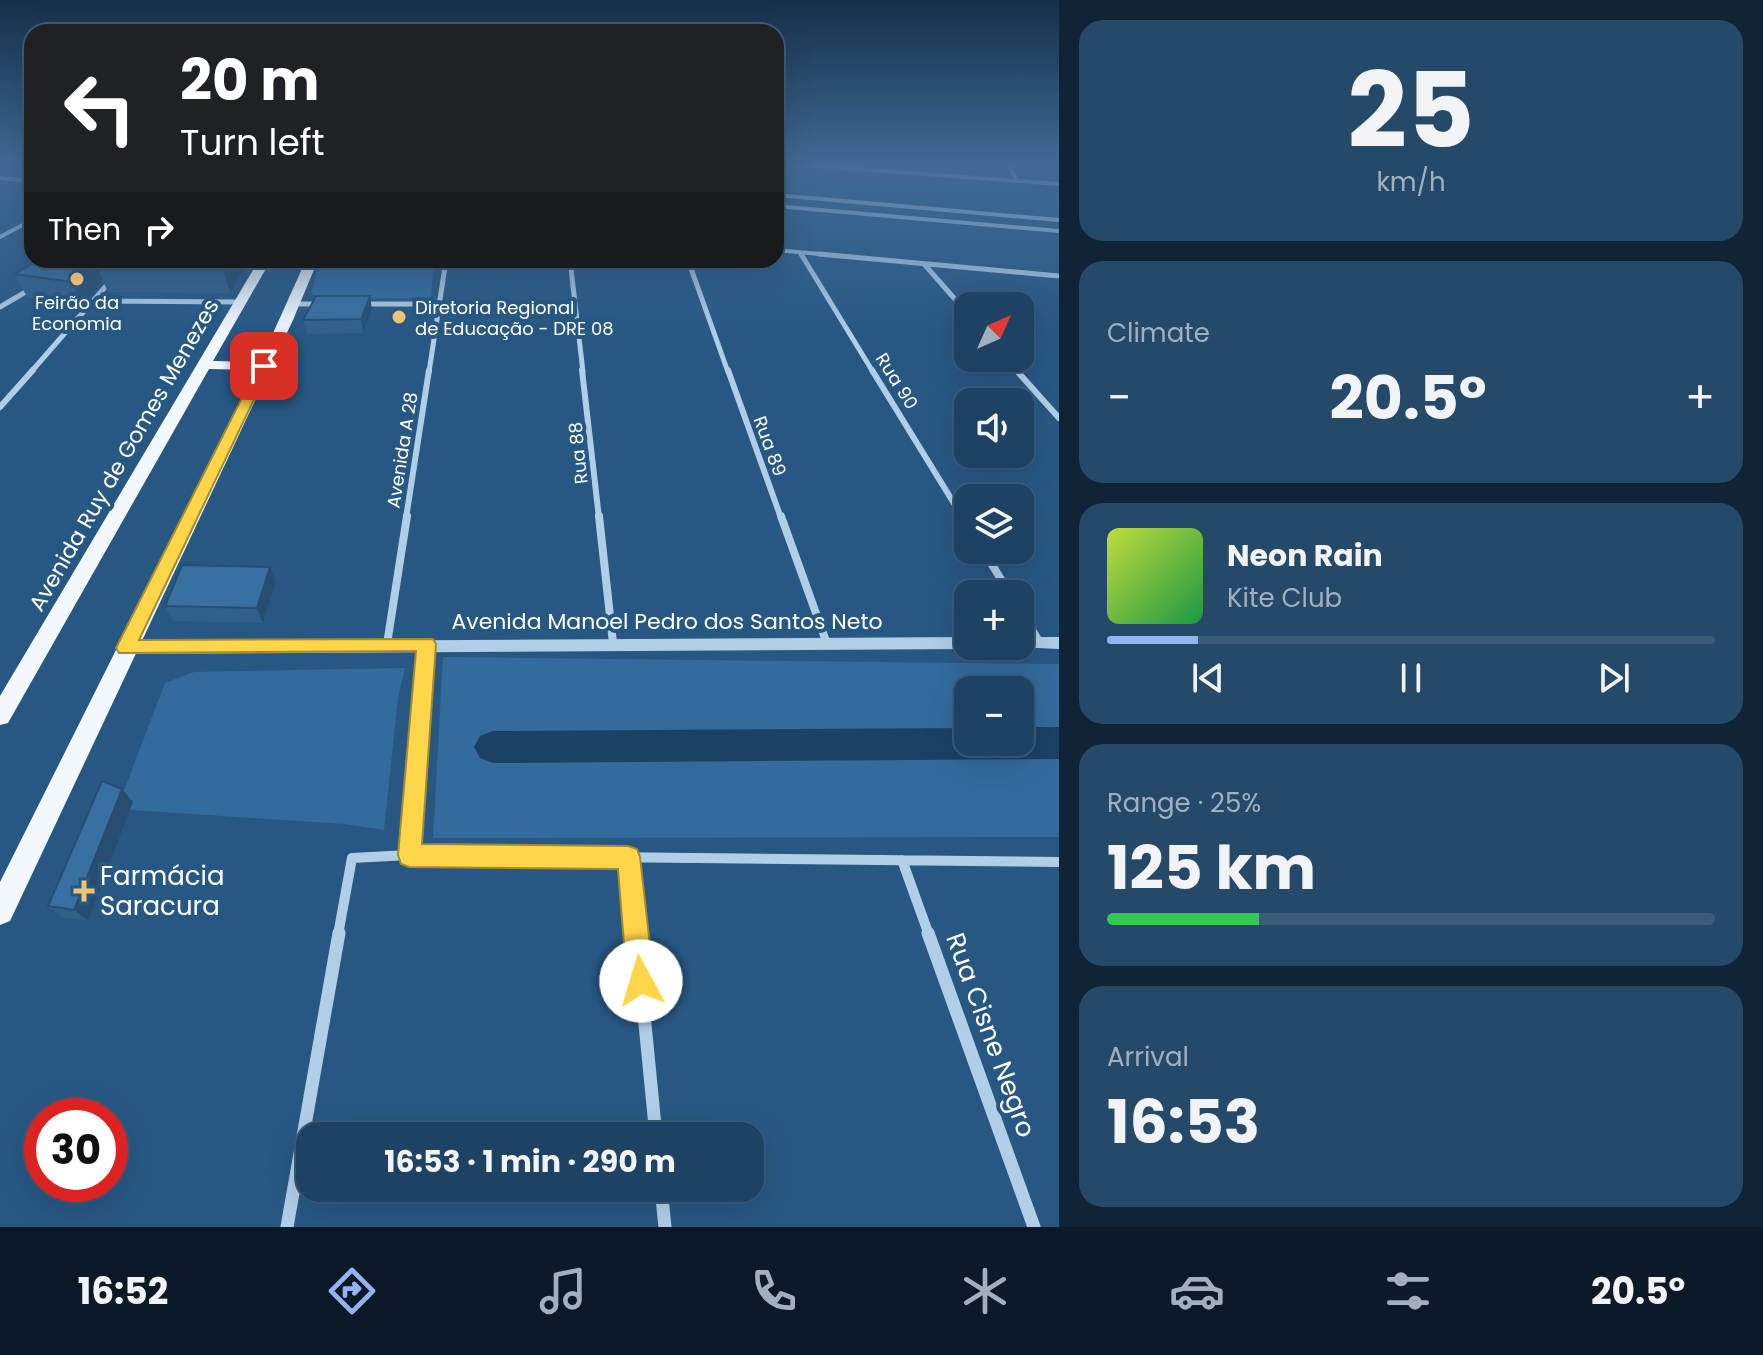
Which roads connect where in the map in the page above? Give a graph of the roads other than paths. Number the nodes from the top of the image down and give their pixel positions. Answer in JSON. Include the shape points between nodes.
{"nodes":[{"id":1,"x":937,"y":220,"type":"edge"},
{"id":2,"x":24,"y":224,"type":"edge"},
{"id":3,"x":1059,"y":231,"type":"edge"},
{"id":4,"x":0,"y":237,"type":"edge"},
{"id":5,"x":784,"y":251,"type":"edge"},
{"id":6,"x":800,"y":252,"type":"junction"},
{"id":7,"x":924,"y":263,"type":"junction"},
{"id":8,"x":260,"y":268,"type":"edge"},
{"id":9,"x":309,"y":268,"type":"edge"},
{"id":10,"x":445,"y":268,"type":"edge"},
{"id":11,"x":571,"y":268,"type":"edge"},
{"id":12,"x":691,"y":268,"type":"edge"},
{"id":13,"x":118,"y":270,"type":"edge"},
{"id":14,"x":1059,"y":276,"type":"edge"},
{"id":15,"x":39,"y":284,"type":"edge"},
{"id":16,"x":954,"y":298,"type":"edge"},
{"id":17,"x":95,"y":301,"type":"junction"},
{"id":18,"x":240,"y":302,"type":"junction"},
{"id":19,"x":293,"y":304,"type":"junction"},
{"id":20,"x":322,"y":304,"type":"edge"},
{"id":21,"x":351,"y":304,"type":"edge"},
{"id":22,"x":439,"y":304,"type":"junction"},
{"id":23,"x":0,"y":307,"type":"edge"},
{"id":24,"x":204,"y":365,"type":"junction"},
{"id":25,"x":264,"y":366,"type":"junction"},
{"id":26,"x":1018,"y":372,"type":"edge"},
{"id":27,"x":0,"y":407,"type":"edge"},
{"id":28,"x":1059,"y":418,"type":"edge"},
{"id":29,"x":954,"y":503,"type":"edge"},
{"id":30,"x":1034,"y":633,"type":"edge"},
{"id":31,"x":826,"y":641,"type":"junction"},
{"id":32,"x":613,"y":643,"type":"junction"},
{"id":33,"x":954,"y":643,"type":"edge"},
{"id":34,"x":1034,"y":643,"type":"edge"},
{"id":35,"x":1040,"y":643,"type":"junction"},
{"id":36,"x":1059,"y":643,"type":"edge"},
{"id":37,"x":387,"y":644,"type":"junction"},
{"id":38,"x":427,"y":644,"type":"junction"},
{"id":39,"x":126,"y":648,"type":"junction"},
{"id":40,"x":0,"y":716,"type":"edge"},
{"id":41,"x":409,"y":855,"type":"junction"},
{"id":42,"x":628,"y":857,"type":"junction"},
{"id":43,"x":902,"y":860,"type":"junction"},
{"id":44,"x":1059,"y":862,"type":"edge"},
{"id":45,"x":0,"y":911,"type":"edge"},
{"id":46,"x":655,"y":1122,"type":"edge"},
{"id":47,"x":662,"y":1202,"type":"edge"},
{"id":48,"x":287,"y":1227,"type":"edge"},
{"id":49,"x":665,"y":1227,"type":"edge"},
{"id":50,"x":1034,"y":1227,"type":"edge"}],
"edges":[{"from":1,"to":3,"type":"street"},
{"from":2,"to":4,"type":"street"},
{"from":5,"to":6,"type":"street"},
{"from":6,"to":7,"type":"street"},
{"from":6,"to":29,"type":"street","name":"Rua 90"},
{"from":7,"to":14,"type":"street"},
{"from":7,"to":16,"type":"street"},
{"from":8,"to":18,"type":"main road","name":"Avenida Ruy de Gomes Menezes"},
{"from":9,"to":19,"type":"main road"},
{"from":10,"to":22,"type":"street","name":"Avenida A 28"},
{"from":11,"to":32,"type":"street","name":"Rua 88"},
{"from":12,"to":31,"type":"street","name":"Rua 89"},
{"from":13,"to":17,"type":"street"},
{"from":15,"to":23,"type":"street"},
{"from":17,"to":18,"type":"street"},
{"from":17,"to":27,"type":"street"},
{"from":18,"to":24,"type":"main road","name":"Avenida Ruy de Gomes Menezes"},
{"from":19,"to":20,"type":"street"},
{"from":19,"to":25,"type":"main road"},
{"from":21,"to":22,"type":"street"},
{"from":22,"to":37,"type":"street","name":"Avenida A 28"},
{"from":24,"to":25,"type":"main road"},
{"from":24,"to":40,"type":"main road","name":"Avenida Ruy de Gomes Menezes"},
{"from":25,"to":39,"type":"main road"},
{"from":26,"to":28,"type":"street"},
{"from":30,"to":35,"type":"street"},
{"from":31,"to":32,"type":"street","name":"Avenida Manoel Pedro dos Santos Neto"},
{"from":31,"to":33,"type":"street","name":"Avenida Manoel Pedro dos Santos Neto"},
{"from":32,"to":38,"type":"street","name":"Avenida Manoel Pedro dos Santos Neto"},
{"from":34,"to":35,"type":"street"},
{"from":35,"to":36,"type":"street"},
{"from":37,"to":38,"type":"street","name":"Avenida Manoel Pedro dos Santos Neto"},
{"from":37,"to":39,"type":"street","name":"Avenida Manoel Pedro dos Santos Neto"},
{"from":38,"to":41,"type":"street"},
{"from":39,"to":45,"type":"main road"},
{"from":41,"to":42,"type":"street"},
{"from":41,"to":48,"type":"street","via":[[352,858]]},
{"from":42,"to":43,"type":"street"},
{"from":42,"to":46,"type":"street"},
{"from":43,"to":44,"type":"street"},
{"from":43,"to":50,"type":"street","name":"Rua Cisne Negro"},
{"from":47,"to":49,"type":"street"}]}
